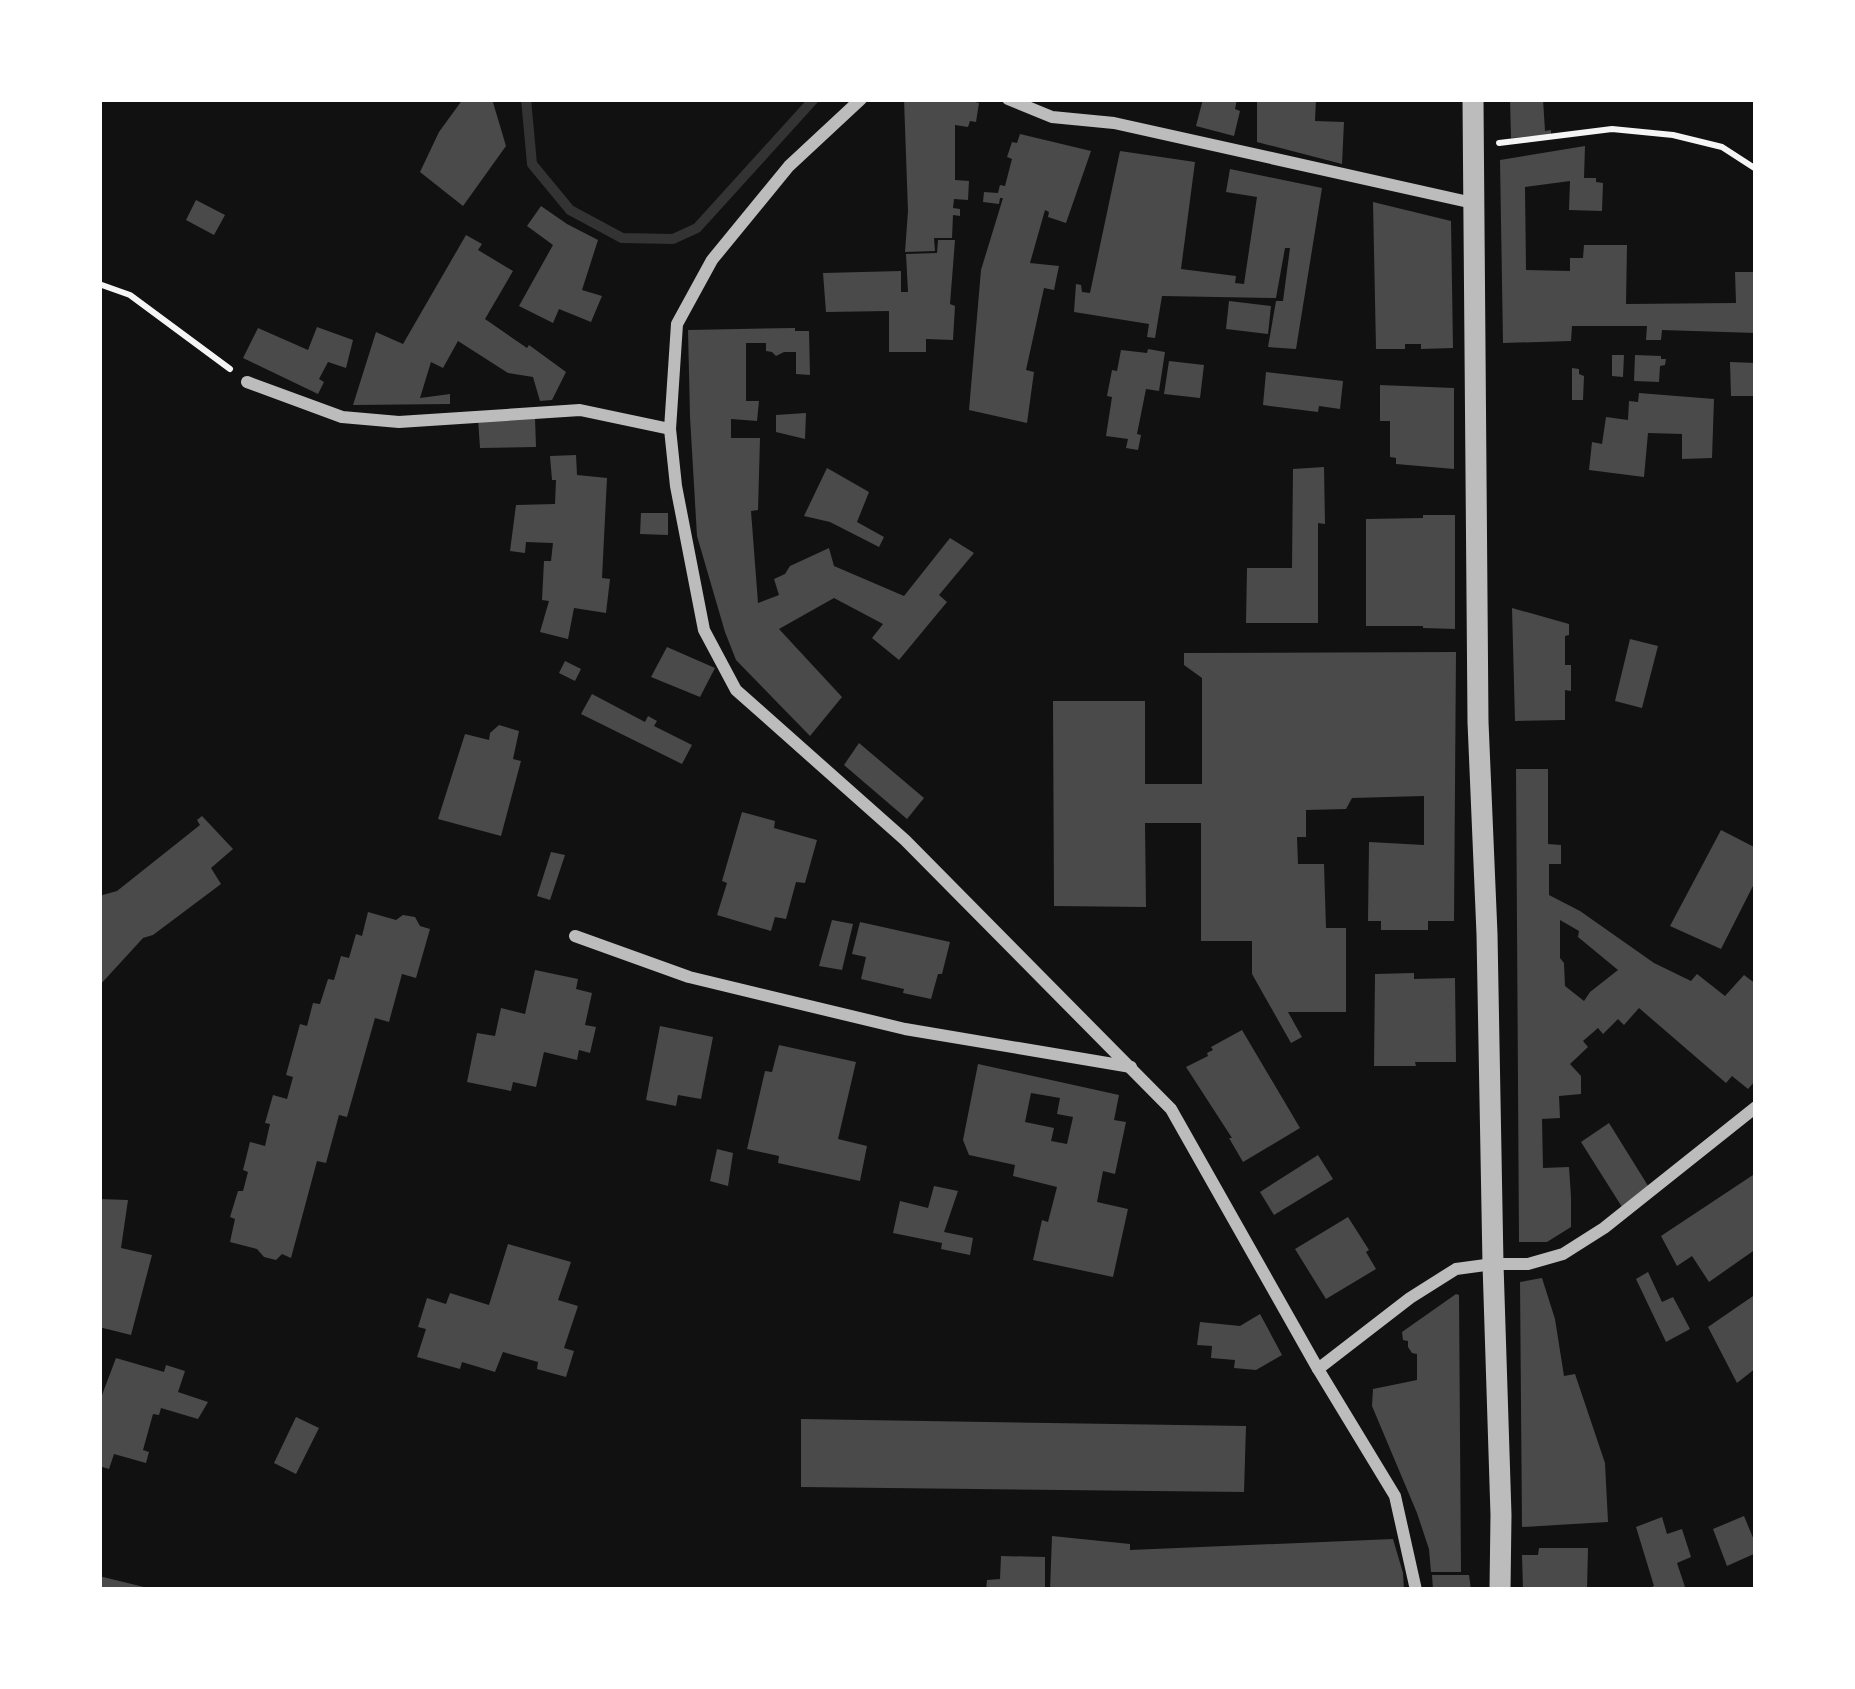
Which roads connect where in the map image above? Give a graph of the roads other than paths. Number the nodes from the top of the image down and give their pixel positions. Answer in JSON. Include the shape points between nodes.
{"nodes":[{"id":1,"x":861,"y":99,"type":"edge"},
{"id":2,"x":1008,"y":99,"type":"edge"},
{"id":3,"x":1473,"y":99,"type":"edge"},
{"id":4,"x":1473,"y":203,"type":"junction"},
{"id":5,"x":247,"y":382,"type":"road end"},
{"id":6,"x":670,"y":429,"type":"junction"},
{"id":7,"x":575,"y":936,"type":"dead end"},
{"id":8,"x":1132,"y":1068,"type":"junction"},
{"id":9,"x":1756,"y":1107,"type":"edge"},
{"id":10,"x":1492,"y":1264,"type":"junction"},
{"id":11,"x":1318,"y":1369,"type":"junction"},
{"id":12,"x":1416,"y":1590,"type":"edge"},
{"id":13,"x":1500,"y":1590,"type":"edge"}],
"edges":[{"from":1,"to":6,"type":"street","via":[[789,166],[712,260],[677,324]]},
{"from":2,"to":4,"type":"street","via":[[1052,117],[1114,123]]},
{"from":3,"to":4,"type":"street"},
{"from":4,"to":10,"type":"street"},
{"from":5,"to":6,"type":"street","via":[[342,417],[399,422],[580,410]]},
{"from":6,"to":8,"type":"street","via":[[704,630],[736,690],[905,840]]},
{"from":7,"to":8,"type":"street","via":[[689,977],[905,1029]]},
{"from":8,"to":11,"type":"street","via":[[1172,1109]]},
{"from":9,"to":10,"type":"street","via":[[1563,1254]]},
{"from":10,"to":11,"type":"street","via":[[1456,1269]]},
{"from":10,"to":13,"type":"street"},
{"from":11,"to":12,"type":"street","via":[[1395,1496]]}]}
